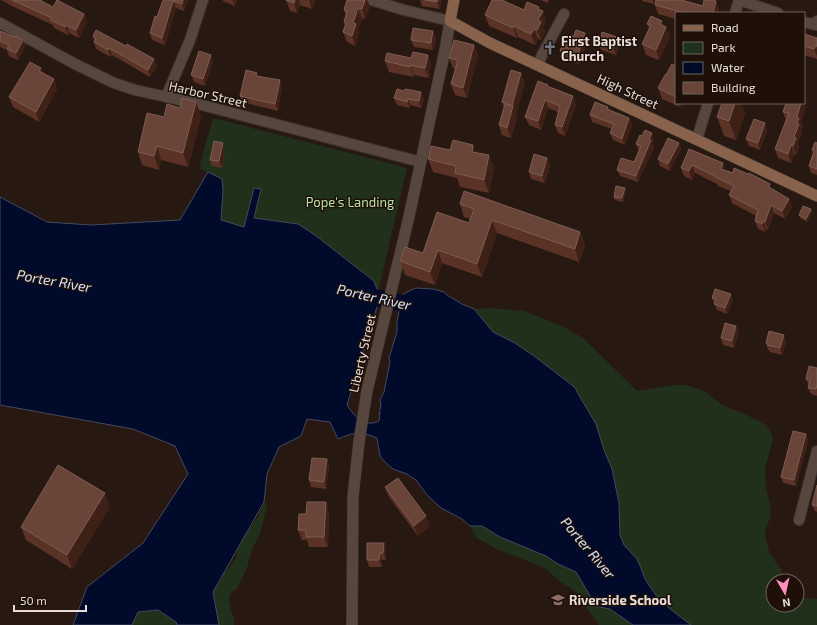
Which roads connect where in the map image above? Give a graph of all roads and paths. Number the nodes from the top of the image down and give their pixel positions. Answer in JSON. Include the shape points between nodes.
{"nodes":[{"id":1,"x":203,"y":0,"type":"edge"},
{"id":2,"x":371,"y":0,"type":"edge"},
{"id":3,"x":454,"y":0,"type":"edge"},
{"id":4,"x":739,"y":0,"type":"edge"},
{"id":5,"x":735,"y":12,"type":"edge"},
{"id":6,"x":775,"y":12,"type":"edge"},
{"id":7,"x":564,"y":14,"type":"dead end"},
{"id":8,"x":450,"y":21,"type":"junction"},
{"id":9,"x":817,"y":21,"type":"edge"},
{"id":10,"x":805,"y":22,"type":"edge"},
{"id":11,"x":0,"y":23,"type":"edge"},
{"id":12,"x":538,"y":65,"type":"junction"},
{"id":13,"x":166,"y":97,"type":"junction"},
{"id":14,"x":708,"y":104,"type":"edge"},
{"id":15,"x":697,"y":139,"type":"junction"},
{"id":16,"x":421,"y":162,"type":"junction"},
{"id":17,"x":817,"y":196,"type":"edge"},
{"id":18,"x":817,"y":451,"type":"edge"},
{"id":19,"x":799,"y":520,"type":"dead end"},
{"id":20,"x":352,"y":625,"type":"edge"}],
"edges":[{"from":1,"to":13,"type":"street","via":[[190,40]]},
{"from":2,"to":8,"type":"street"},
{"from":3,"to":8,"type":"main road"},
{"from":4,"to":5,"type":"street"},
{"from":4,"to":6,"type":"street"},
{"from":7,"to":12,"type":"street"},
{"from":8,"to":12,"type":"main road","name":"High Street"},
{"from":8,"to":16,"type":"street","name":"Liberty Street"},
{"from":9,"to":10,"type":"street","via":[[816,25]]},
{"from":11,"to":13,"type":"street","name":"Harbor Street","via":[[114,83]]},
{"from":12,"to":15,"type":"main road","name":"High Street"},
{"from":13,"to":16,"type":"street","name":"Harbor Street"},
{"from":14,"to":15,"type":"street"},
{"from":15,"to":17,"type":"main road","name":"High Street"},
{"from":16,"to":20,"type":"street","name":"Liberty Street","via":[[367,391],[359,442],[353,496]]},
{"from":18,"to":19,"type":"street"}]}
